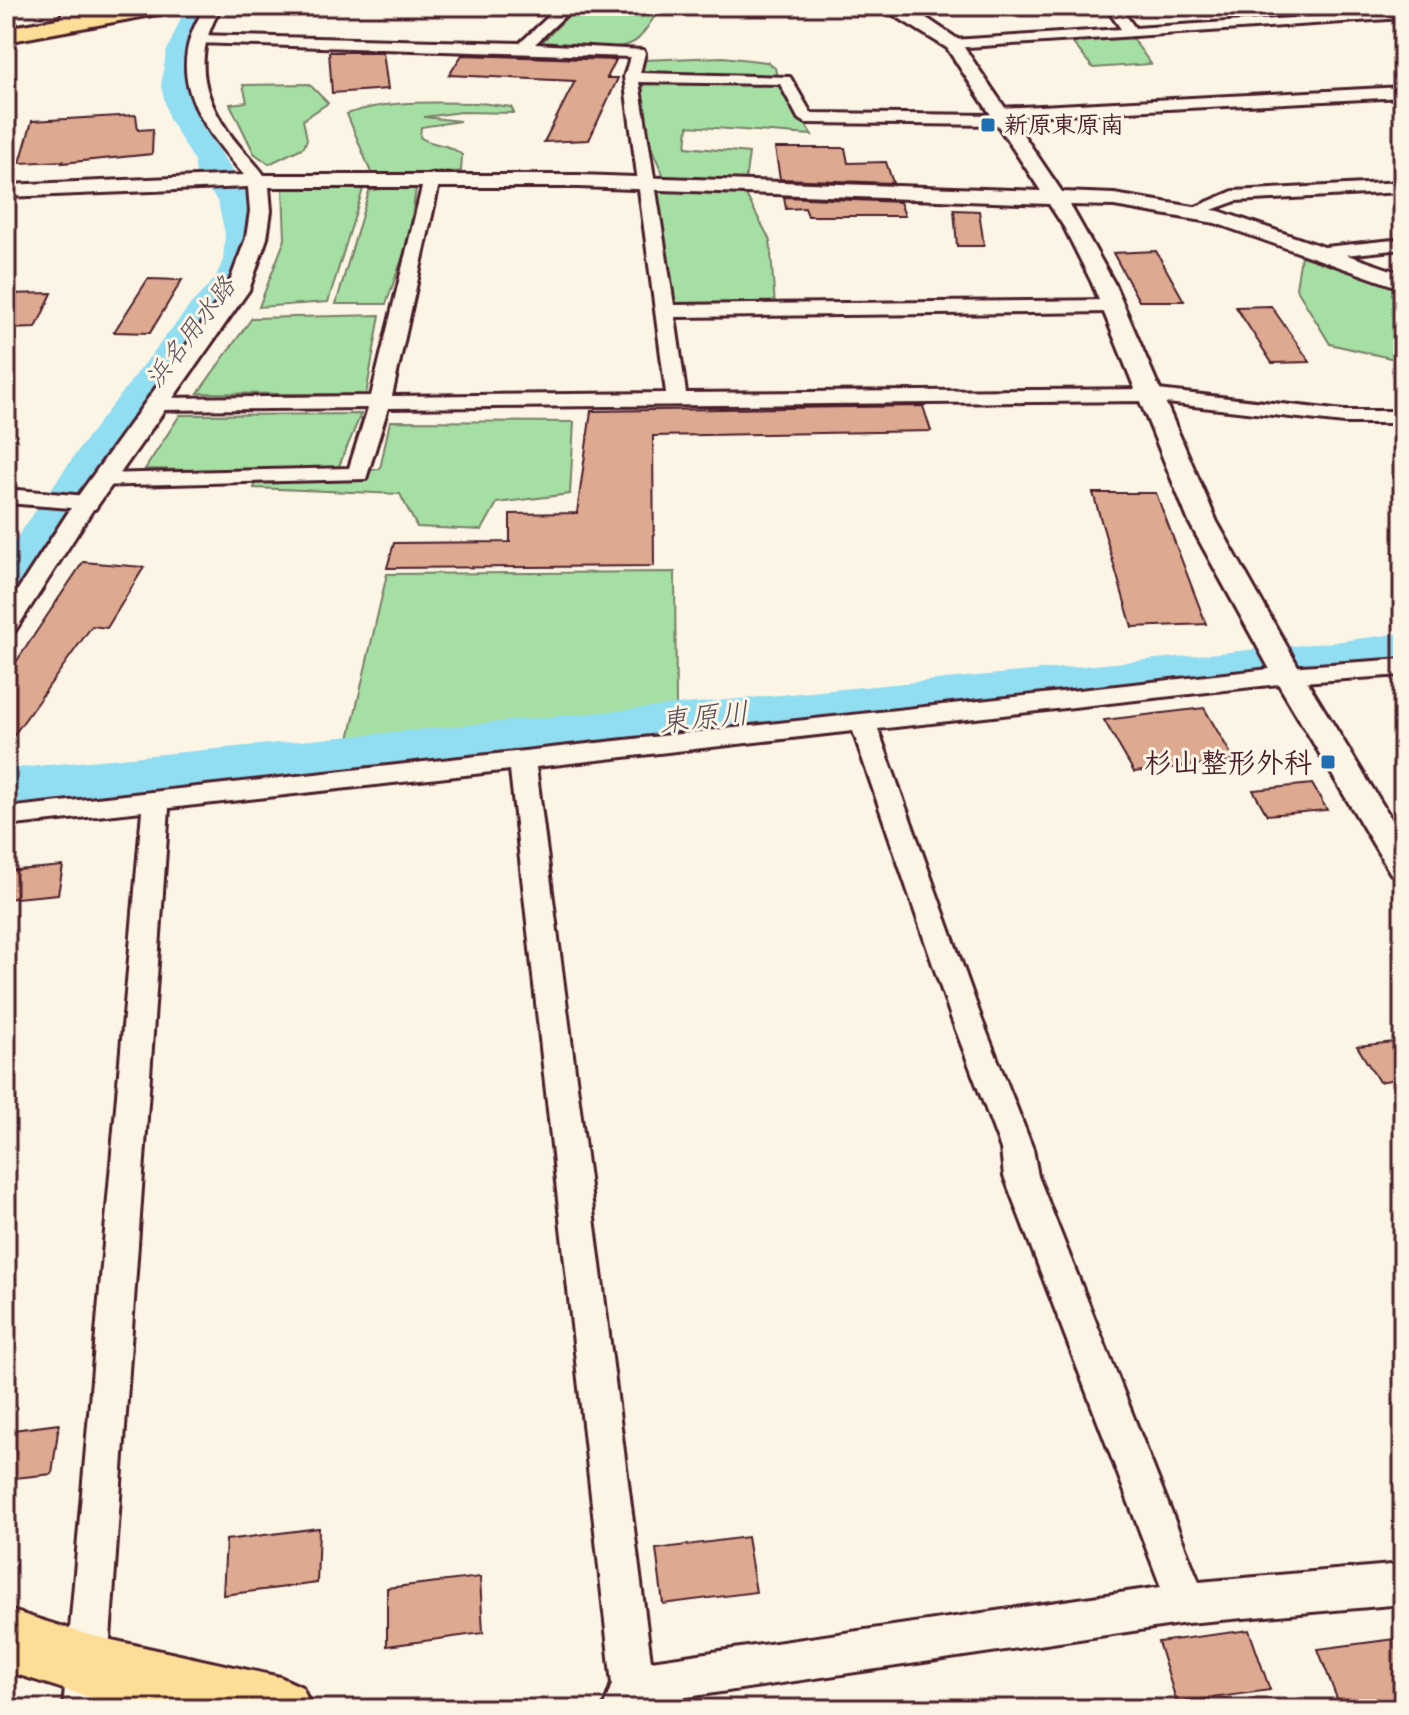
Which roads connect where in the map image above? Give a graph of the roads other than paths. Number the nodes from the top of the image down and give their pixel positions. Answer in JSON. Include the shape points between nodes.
{"nodes":[{"id":1,"x":127,"y":6,"type":"edge"},
{"id":2,"x":168,"y":6,"type":"edge"},
{"id":3,"x":214,"y":6,"type":"edge"},
{"id":4,"x":568,"y":6,"type":"edge"},
{"id":5,"x":887,"y":6,"type":"edge"},
{"id":6,"x":1112,"y":6,"type":"edge"},
{"id":7,"x":70,"y":11,"type":"edge"},
{"id":8,"x":1396,"y":13,"type":"edge"},
{"id":9,"x":6,"y":28,"type":"edge"},
{"id":10,"x":1131,"y":33,"type":"junction"},
{"id":11,"x":6,"y":35,"type":"edge"},
{"id":12,"x":197,"y":39,"type":"junction"},
{"id":13,"x":953,"y":44,"type":"junction"},
{"id":14,"x":523,"y":48,"type":"junction"},
{"id":15,"x":631,"y":77,"type":"junction"},
{"id":16,"x":1403,"y":92,"type":"edge"},
{"id":17,"x":1002,"y":116,"type":"junction"},
{"id":18,"x":432,"y":179,"type":"junction"},
{"id":19,"x":247,"y":181,"type":"junction"},
{"id":20,"x":648,"y":183,"type":"junction"},
{"id":21,"x":1403,"y":187,"type":"edge"},
{"id":22,"x":6,"y":191,"type":"edge"},
{"id":23,"x":1056,"y":198,"type":"junction"},
{"id":24,"x":1195,"y":211,"type":"junction"},
{"id":25,"x":1403,"y":244,"type":"edge"},
{"id":26,"x":1325,"y":252,"type":"junction"},
{"id":27,"x":1403,"y":282,"type":"edge"},
{"id":28,"x":1113,"y":306,"type":"junction"},
{"id":29,"x":665,"y":311,"type":"junction"},
{"id":30,"x":1149,"y":395,"type":"junction"},
{"id":31,"x":677,"y":400,"type":"junction"},
{"id":32,"x":380,"y":402,"type":"junction"},
{"id":33,"x":155,"y":404,"type":"junction"},
{"id":34,"x":1403,"y":417,"type":"edge"},
{"id":35,"x":101,"y":481,"type":"junction"},
{"id":36,"x":6,"y":496,"type":"edge"},
{"id":37,"x":77,"y":502,"type":"junction"},
{"id":38,"x":6,"y":626,"type":"edge"},
{"id":39,"x":1403,"y":667,"type":"edge"},
{"id":40,"x":1288,"y":675,"type":"junction"},
{"id":41,"x":863,"y":724,"type":"junction"},
{"id":42,"x":522,"y":761,"type":"junction"},
{"id":43,"x":156,"y":801,"type":"junction"},
{"id":44,"x":6,"y":817,"type":"edge"},
{"id":45,"x":1403,"y":866,"type":"edge"},
{"id":46,"x":1403,"y":1584,"type":"edge"},
{"id":47,"x":1187,"y":1603,"type":"junction"},
{"id":48,"x":6,"y":1640,"type":"edge"},
{"id":49,"x":87,"y":1688,"type":"edge"},
{"id":50,"x":628,"y":1696,"type":"edge"},
{"id":51,"x":280,"y":1709,"type":"edge"}],
"edges":[{"from":1,"to":7,"type":"highway"},
{"from":2,"to":11,"type":"highway"},
{"from":3,"to":12,"type":"street"},
{"from":4,"to":14,"type":"street"},
{"from":5,"to":13,"type":"street"},
{"from":6,"to":10,"type":"street"},
{"from":7,"to":9,"type":"highway"},
{"from":8,"to":10,"type":"street"},
{"from":10,"to":13,"type":"street"},
{"from":12,"to":14,"type":"street"},
{"from":12,"to":19,"type":"street","via":[[196,94]]},
{"from":13,"to":17,"type":"street"},
{"from":14,"to":15,"type":"street","via":[[638,53]]},
{"from":15,"to":17,"type":"street","via":[[785,80],[806,118]]},
{"from":15,"to":20,"type":"street"},
{"from":16,"to":17,"type":"street"},
{"from":17,"to":23,"type":"street"},
{"from":18,"to":19,"type":"street"},
{"from":18,"to":20,"type":"street"},
{"from":18,"to":32,"type":"street"},
{"from":19,"to":22,"type":"street"},
{"from":19,"to":33,"type":"street","via":[[258,234],[254,254],[238,290]]},
{"from":20,"to":23,"type":"street"},
{"from":20,"to":29,"type":"street"},
{"from":21,"to":24,"type":"street","via":[[1233,196]]},
{"from":23,"to":24,"type":"street"},
{"from":23,"to":28,"type":"street"},
{"from":24,"to":26,"type":"street"},
{"from":25,"to":26,"type":"street"},
{"from":26,"to":27,"type":"street"},
{"from":28,"to":29,"type":"street"},
{"from":28,"to":30,"type":"street"},
{"from":29,"to":31,"type":"street"},
{"from":30,"to":31,"type":"street"},
{"from":30,"to":34,"type":"street","via":[[1344,417]]},
{"from":30,"to":40,"type":"street","via":[[1203,522]]},
{"from":31,"to":32,"type":"street"},
{"from":32,"to":33,"type":"street"},
{"from":32,"to":35,"type":"street","via":[[358,474]]},
{"from":33,"to":35,"type":"street"},
{"from":35,"to":37,"type":"street"},
{"from":36,"to":37,"type":"street"},
{"from":37,"to":38,"type":"street"},
{"from":39,"to":40,"type":"street"},
{"from":40,"to":41,"type":"street"},
{"from":40,"to":45,"type":"street"},
{"from":41,"to":42,"type":"street"},
{"from":41,"to":47,"type":"street","via":[[1017,1149],[1021,1176]]},
{"from":42,"to":43,"type":"street"},
{"from":42,"to":50,"type":"street"},
{"from":43,"to":44,"type":"street"},
{"from":43,"to":49,"type":"street"},
{"from":46,"to":47,"type":"street"},
{"from":47,"to":50,"type":"street"},
{"from":48,"to":49,"type":"main road"},
{"from":49,"to":51,"type":"main road"}]}
